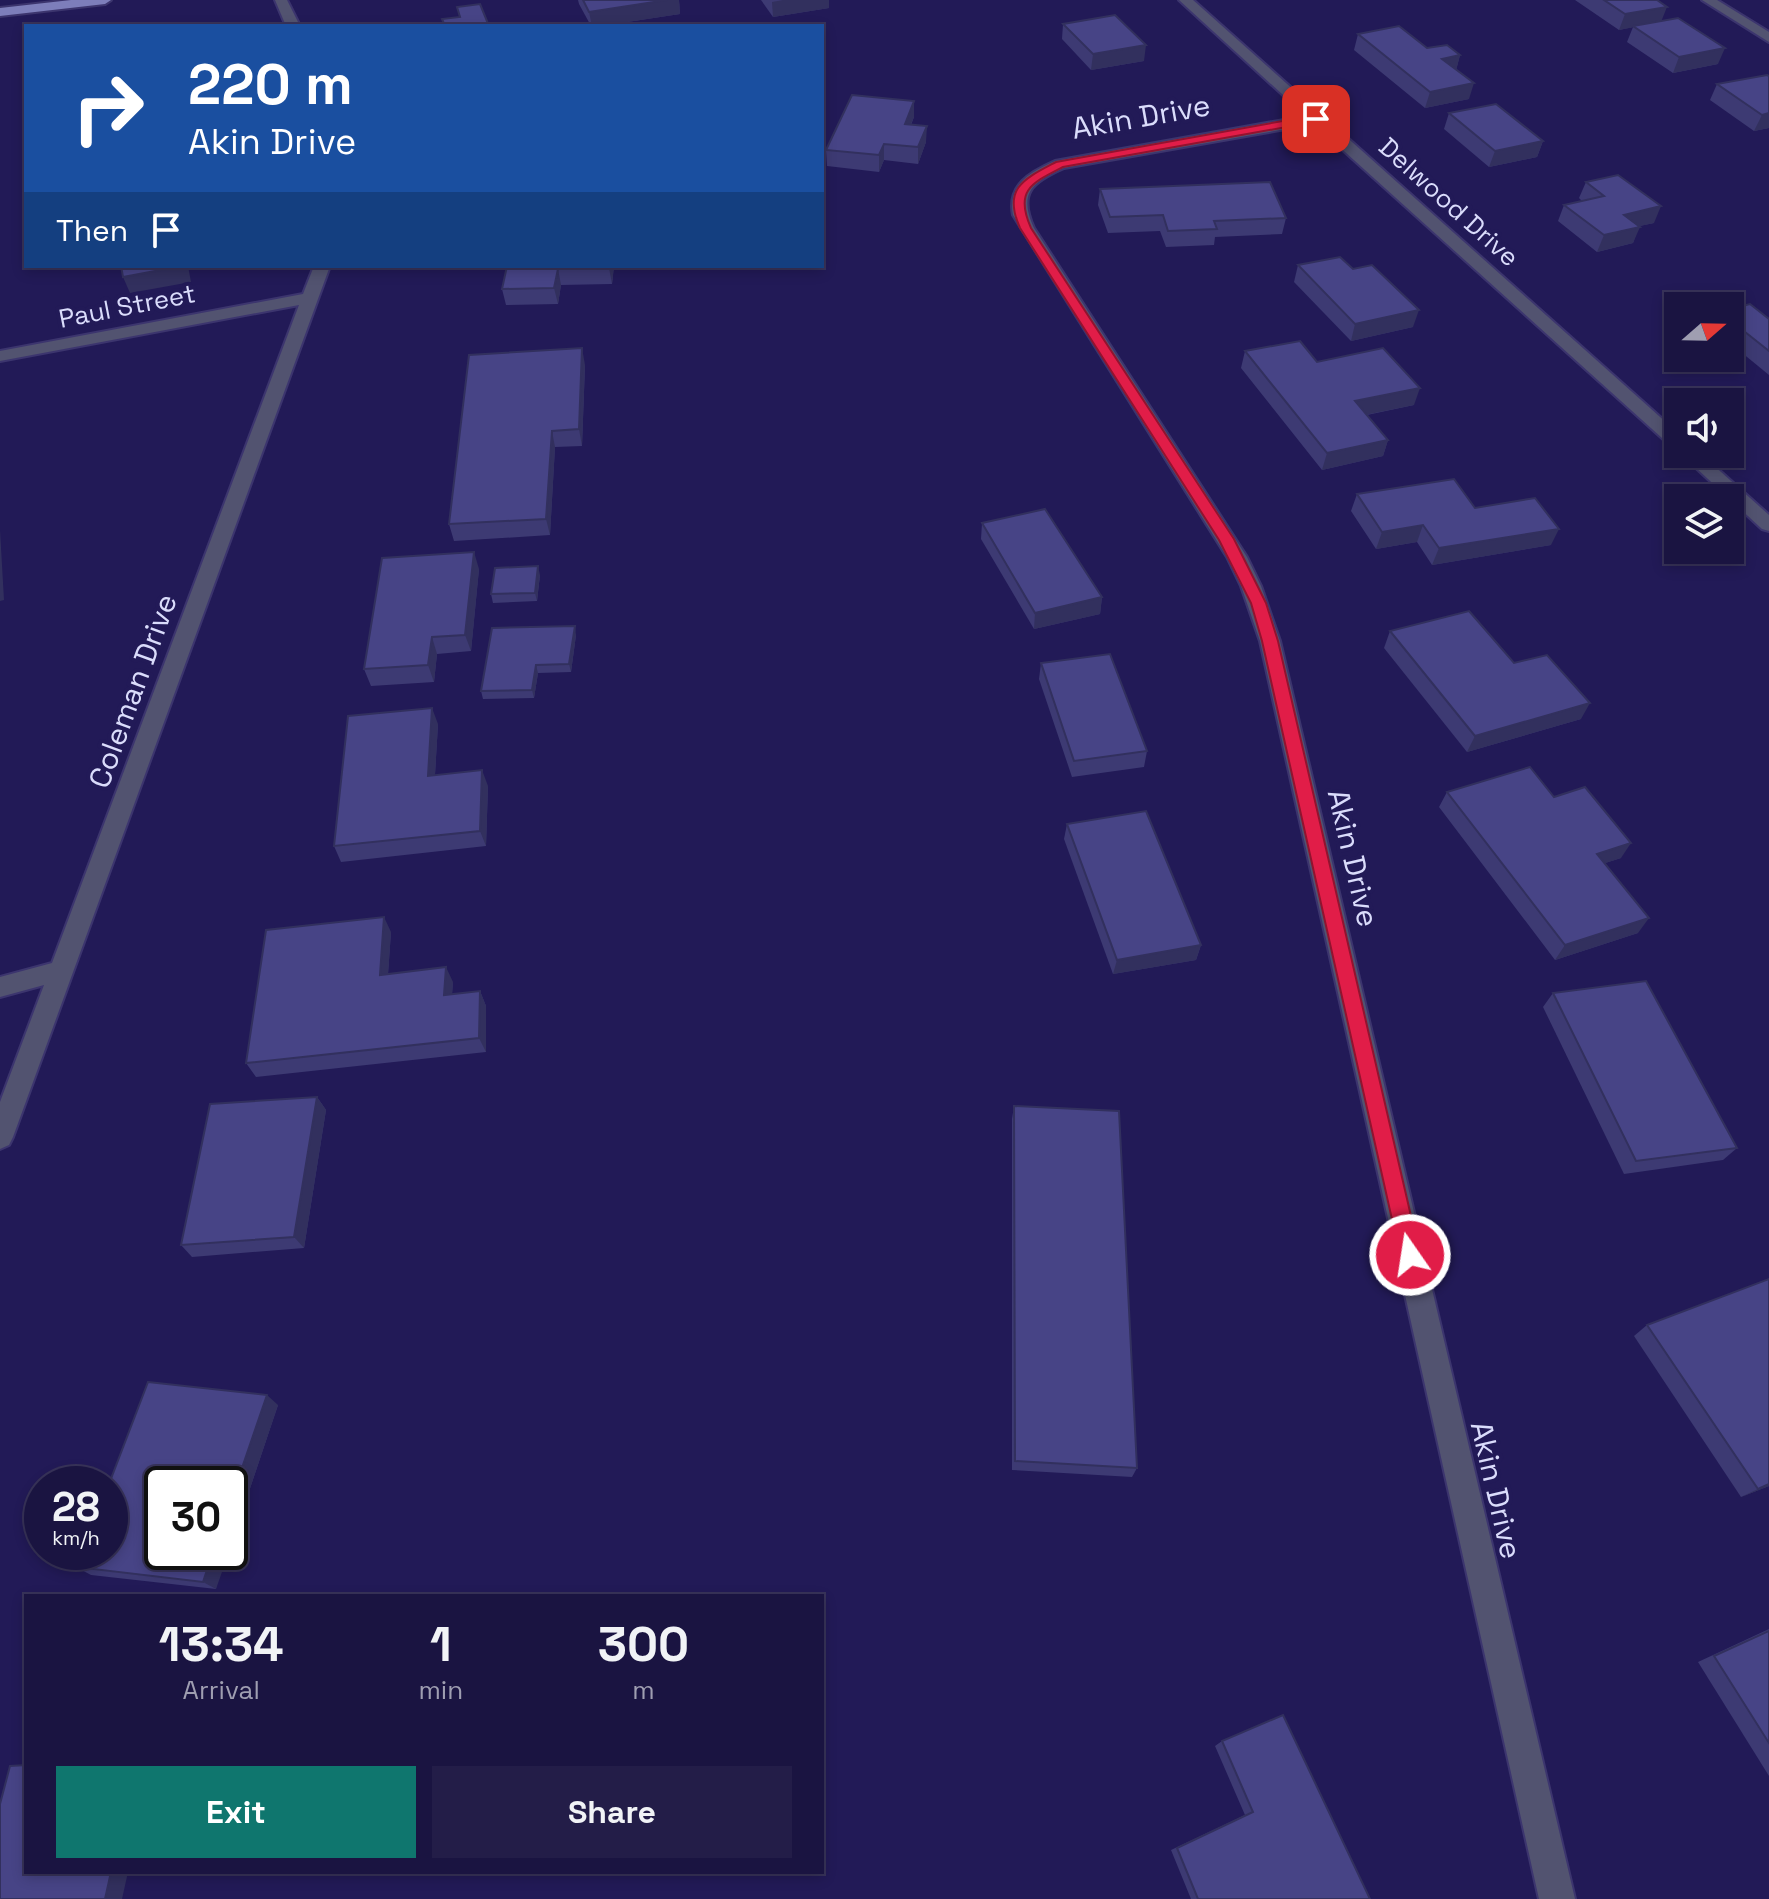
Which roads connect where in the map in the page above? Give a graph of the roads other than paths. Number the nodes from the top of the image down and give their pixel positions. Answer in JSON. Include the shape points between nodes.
{"nodes":[{"id":1,"x":105,"y":0,"type":"edge"},
{"id":2,"x":281,"y":0,"type":"edge"},
{"id":3,"x":1185,"y":0,"type":"edge"},
{"id":4,"x":1708,"y":0,"type":"edge"},
{"id":5,"x":0,"y":12,"type":"edge"},
{"id":6,"x":292,"y":24,"type":"edge"},
{"id":7,"x":1769,"y":38,"type":"edge"},
{"id":8,"x":1316,"y":119,"type":"junction"},
{"id":9,"x":321,"y":268,"type":"edge"},
{"id":10,"x":310,"y":298,"type":"junction"},
{"id":11,"x":0,"y":356,"type":"edge"},
{"id":12,"x":1664,"y":430,"type":"edge"},
{"id":13,"x":1706,"y":468,"type":"edge"},
{"id":14,"x":1769,"y":525,"type":"edge"},
{"id":15,"x":63,"y":970,"type":"junction"},
{"id":16,"x":0,"y":987,"type":"edge"},
{"id":17,"x":0,"y":1137,"type":"edge"},
{"id":18,"x":1557,"y":1899,"type":"edge"}],
"edges":[{"from":1,"to":5,"type":"main road"},
{"from":2,"to":6,"type":"street"},
{"from":3,"to":8,"type":"street","name":"Delwood Drive"},
{"from":4,"to":7,"type":"street"},
{"from":8,"to":12,"type":"street","name":"Delwood Drive"},
{"from":8,"to":18,"type":"street","name":"Akin Drive","via":[[1060,164],[1029,180],[1019,195],[1018,210],[1227,539],[1267,629]]},
{"from":9,"to":10,"type":"street","name":"Coleman Drive"},
{"from":10,"to":11,"type":"street","name":"Paul Street"},
{"from":10,"to":15,"type":"street","name":"Coleman Drive"},
{"from":13,"to":14,"type":"street"},
{"from":15,"to":16,"type":"street"},
{"from":15,"to":17,"type":"street","name":"Coleman Drive"}]}
